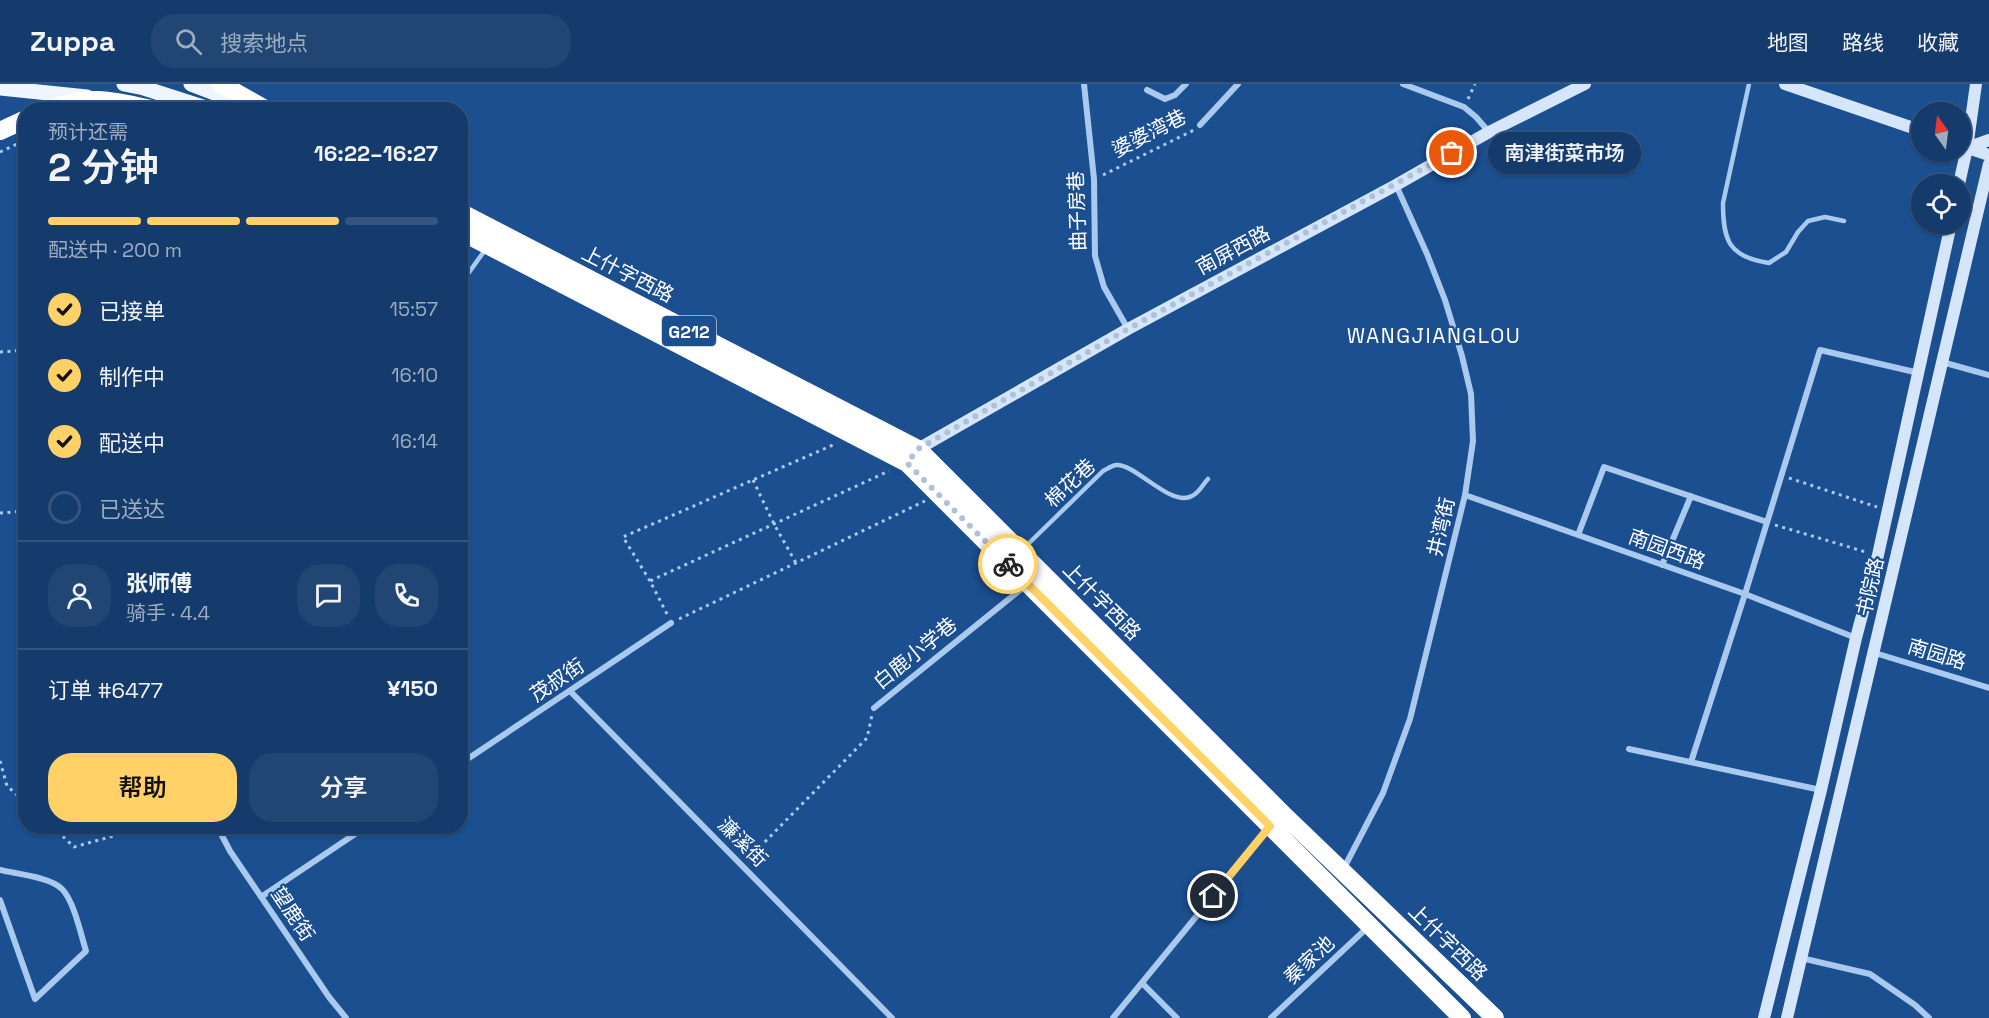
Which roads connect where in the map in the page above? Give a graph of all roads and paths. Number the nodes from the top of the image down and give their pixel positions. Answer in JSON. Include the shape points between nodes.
{"nodes":[{"id":1,"x":124,"y":84,"type":"edge"},
{"id":2,"x":191,"y":84,"type":"edge"},
{"id":3,"x":221,"y":84,"type":"edge"},
{"id":4,"x":1084,"y":84,"type":"edge"},
{"id":5,"x":1186,"y":84,"type":"edge"},
{"id":6,"x":1238,"y":84,"type":"edge"},
{"id":7,"x":1402,"y":84,"type":"edge"},
{"id":8,"x":1475,"y":84,"type":"edge"},
{"id":9,"x":1585,"y":84,"type":"edge"},
{"id":10,"x":1749,"y":84,"type":"edge"},
{"id":11,"x":1785,"y":84,"type":"edge"},
{"id":12,"x":1976,"y":84,"type":"edge"},
{"id":13,"x":0,"y":88,"type":"edge"},
{"id":14,"x":1147,"y":90,"type":"dead end"},
{"id":15,"x":73,"y":102,"type":"edge"},
{"id":16,"x":87,"y":102,"type":"edge"},
{"id":17,"x":94,"y":102,"type":"edge"},
{"id":18,"x":187,"y":102,"type":"edge"},
{"id":19,"x":236,"y":102,"type":"edge"},
{"id":20,"x":253,"y":102,"type":"edge"},
{"id":21,"x":1464,"y":107,"type":"junction"},
{"id":22,"x":1971,"y":110,"type":"edge"},
{"id":23,"x":18,"y":123,"type":"edge"},
{"id":24,"x":1200,"y":125,"type":"joint"},
{"id":25,"x":1911,"y":127,"type":"edge"},
{"id":26,"x":0,"y":131,"type":"edge"},
{"id":27,"x":1489,"y":132,"type":"junction"},
{"id":28,"x":1989,"y":140,"type":"edge"},
{"id":29,"x":18,"y":144,"type":"edge"},
{"id":30,"x":1971,"y":145,"type":"edge"},
{"id":31,"x":1971,"y":149,"type":"edge"},
{"id":32,"x":0,"y":152,"type":"edge"},
{"id":33,"x":1989,"y":155,"type":"edge"},
{"id":34,"x":1989,"y":164,"type":"edge"},
{"id":35,"x":1094,"y":179,"type":"junction"},
{"id":36,"x":1396,"y":185,"type":"junction"},
{"id":37,"x":468,"y":216,"type":"edge"},
{"id":38,"x":1844,"y":221,"type":"dead end"},
{"id":39,"x":1949,"y":234,"type":"edge"},
{"id":40,"x":468,"y":235,"type":"edge"},
{"id":41,"x":489,"y":245,"type":"junction"},
{"id":42,"x":468,"y":274,"type":"edge"},
{"id":43,"x":1128,"y":329,"type":"junction"},
{"id":44,"x":18,"y":351,"type":"edge"},
{"id":45,"x":0,"y":352,"type":"edge"},
{"id":46,"x":1942,"y":362,"type":"junction"},
{"id":47,"x":1919,"y":373,"type":"junction"},
{"id":48,"x":1989,"y":375,"type":"edge"},
{"id":49,"x":855,"y":436,"type":"junction"},
{"id":50,"x":913,"y":456,"type":"junction"},
{"id":51,"x":1782,"y":476,"type":"junction"},
{"id":52,"x":1208,"y":479,"type":"dead end"},
{"id":53,"x":753,"y":480,"type":"junction"},
{"id":54,"x":939,"y":495,"type":"junction"},
{"id":55,"x":1466,"y":495,"type":"junction"},
{"id":56,"x":1691,"y":496,"type":"junction"},
{"id":57,"x":1888,"y":511,"type":"junction"},
{"id":58,"x":18,"y":512,"type":"edge"},
{"id":59,"x":0,"y":513,"type":"edge"},
{"id":60,"x":1767,"y":522,"type":"junction"},
{"id":61,"x":774,"y":524,"type":"junction"},
{"id":62,"x":1578,"y":535,"type":"junction"},
{"id":63,"x":1020,"y":552,"type":"junction"},
{"id":64,"x":1878,"y":555,"type":"junction"},
{"id":65,"x":796,"y":563,"type":"junction"},
{"id":66,"x":1662,"y":565,"type":"junction"},
{"id":67,"x":650,"y":581,"type":"junction"},
{"id":68,"x":1028,"y":584,"type":"junction"},
{"id":69,"x":1745,"y":594,"type":"junction"},
{"id":70,"x":671,"y":623,"type":"junction"},
{"id":71,"x":1856,"y":638,"type":"junction"},
{"id":72,"x":1875,"y":652,"type":"junction"},
{"id":73,"x":1989,"y":688,"type":"edge"},
{"id":74,"x":570,"y":691,"type":"junction"},
{"id":75,"x":874,"y":708,"type":"joint"},
{"id":76,"x":1629,"y":749,"type":"dead end"},
{"id":77,"x":468,"y":759,"type":"edge"},
{"id":78,"x":0,"y":761,"type":"edge"},
{"id":79,"x":1691,"y":762,"type":"junction"},
{"id":80,"x":1821,"y":790,"type":"junction"},
{"id":81,"x":18,"y":796,"type":"edge"},
{"id":82,"x":1270,"y":826,"type":"junction"},
{"id":83,"x":60,"y":834,"type":"edge"},
{"id":84,"x":120,"y":834,"type":"edge"},
{"id":85,"x":221,"y":834,"type":"edge"},
{"id":86,"x":355,"y":834,"type":"edge"},
{"id":87,"x":742,"y":865,"type":"junction"},
{"id":88,"x":0,"y":870,"type":"edge"},
{"id":89,"x":1342,"y":872,"type":"junction"},
{"id":90,"x":261,"y":897,"type":"junction"},
{"id":91,"x":0,"y":900,"type":"edge"},
{"id":92,"x":1369,"y":926,"type":"junction"},
{"id":93,"x":1800,"y":958,"type":"junction"},
{"id":94,"x":1142,"y":983,"type":"junction"},
{"id":95,"x":346,"y":1018,"type":"edge"},
{"id":96,"x":892,"y":1018,"type":"edge"},
{"id":97,"x":1113,"y":1018,"type":"edge"},
{"id":98,"x":1177,"y":1018,"type":"edge"},
{"id":99,"x":1271,"y":1018,"type":"edge"},
{"id":100,"x":1462,"y":1018,"type":"edge"},
{"id":101,"x":1495,"y":1018,"type":"edge"},
{"id":102,"x":1764,"y":1018,"type":"edge"},
{"id":103,"x":1787,"y":1018,"type":"edge"},
{"id":104,"x":1929,"y":1018,"type":"edge"}],
"edges":[{"from":1,"to":18,"type":"main road"},
{"from":2,"to":19,"type":"main road"},
{"from":3,"to":20,"type":"highway"},
{"from":4,"to":35,"type":"street","name":"曲子房巷"},
{"from":5,"to":14,"type":"street","via":[[1165,99]]},
{"from":6,"to":24,"type":"street","name":"婆婆湾巷"},
{"from":7,"to":21,"type":"street"},
{"from":8,"to":21,"type":"path"},
{"from":9,"to":27,"type":"main road","name":"南屏西路"},
{"from":10,"to":38,"type":"lane","via":[[1723,203],[1723,223],[1736,253],[1769,263],[1786,252],[1808,221],[1825,217]]},
{"from":11,"to":25,"type":"main road"},
{"from":12,"to":22,"type":"main road"},
{"from":13,"to":16,"type":"main road"},
{"from":15,"to":17,"type":"highway"},
{"from":21,"to":27,"type":"street"},
{"from":23,"to":26,"type":"highway"},
{"from":24,"to":35,"type":"path","name":"婆婆湾巷","via":[[1191,133]]},
{"from":27,"to":36,"type":"main road","name":"南屏西路"},
{"from":28,"to":30,"type":"main road"},
{"from":29,"to":32,"type":"path"},
{"from":31,"to":33,"type":"main road"},
{"from":34,"to":46,"type":"main road","name":"书院路"},
{"from":35,"to":43,"type":"street","name":"曲子房巷","via":[[1095,256],[1104,287]]},
{"from":36,"to":43,"type":"main road","name":"南屏西路"},
{"from":36,"to":55,"type":"street","name":"井湾街","via":[[1445,300],[1471,394],[1473,441]]},
{"from":37,"to":50,"type":"highway","name":"上什字西路","number":"G212"},
{"from":39,"to":47,"type":"main road","name":"书院路"},
{"from":40,"to":41,"type":"highway","name":"上什字西路","number":"G212"},
{"from":41,"to":42,"type":"lane"},
{"from":41,"to":49,"type":"highway","name":"上什字西路","number":"G212"},
{"from":43,"to":50,"type":"main road","name":"南屏西路"},
{"from":44,"to":45,"type":"path"},
{"from":46,"to":48,"type":"street"},
{"from":46,"to":72,"type":"main road","name":"书院路"},
{"from":47,"to":51,"type":"street","via":[[1820,350]]},
{"from":47,"to":57,"type":"main road","name":"书院路"},
{"from":49,"to":50,"type":"highway","name":"上什字西路","number":"G212"},
{"from":49,"to":53,"type":"path"},
{"from":50,"to":54,"type":"highway","name":"上什字西路","number":"G212"},
{"from":50,"to":61,"type":"path"},
{"from":50,"to":63,"type":"highway","name":"上什字西路","number":"G212"},
{"from":51,"to":57,"type":"path"},
{"from":51,"to":60,"type":"street"},
{"from":52,"to":63,"type":"lane","name":"棉花巷","via":[[1193,496],[1185,498],[1115,465],[1103,471]]},
{"from":53,"to":61,"type":"path"},
{"from":53,"to":67,"type":"path","via":[[623,537]]},
{"from":54,"to":65,"type":"path"},
{"from":54,"to":68,"type":"highway","name":"上什字西路","number":"G212"},
{"from":55,"to":62,"type":"street","name":"南园西路"},
{"from":55,"to":89,"type":"street","name":"井湾街","via":[[1410,719],[1383,793]]},
{"from":56,"to":60,"type":"street"},
{"from":56,"to":62,"type":"street","via":[[1604,467]]},
{"from":56,"to":66,"type":"street"},
{"from":57,"to":64,"type":"main road","name":"书院路"},
{"from":58,"to":59,"type":"path"},
{"from":60,"to":64,"type":"path"},
{"from":60,"to":69,"type":"street"},
{"from":61,"to":65,"type":"path"},
{"from":61,"to":67,"type":"path"},
{"from":62,"to":66,"type":"street","name":"南园西路"},
{"from":63,"to":89,"type":"highway","name":"上什字西路","number":"G212"},
{"from":64,"to":71,"type":"main road","name":"书院路"},
{"from":65,"to":70,"type":"path"},
{"from":66,"to":69,"type":"street","name":"南园西路"},
{"from":67,"to":70,"type":"path"},
{"from":68,"to":75,"type":"street","name":"白鹿小学巷"},
{"from":68,"to":82,"type":"highway","name":"上什字西路","number":"G212"},
{"from":69,"to":71,"type":"street","name":"南园西路"},
{"from":69,"to":79,"type":"street"},
{"from":70,"to":74,"type":"street","name":"茂叔街"},
{"from":71,"to":80,"type":"main road","name":"书院路"},
{"from":72,"to":73,"type":"street","name":"南园路"},
{"from":72,"to":93,"type":"main road","name":"书院路"},
{"from":74,"to":77,"type":"street","name":"茂叔街"},
{"from":74,"to":87,"type":"street","name":"濂溪街"},
{"from":75,"to":87,"type":"path","name":"白鹿小学巷","via":[[867,738]]},
{"from":76,"to":79,"type":"street"},
{"from":78,"to":81,"type":"path","via":[[7,786]]},
{"from":79,"to":80,"type":"street"},
{"from":80,"to":102,"type":"main road","name":"书院路"},
{"from":82,"to":92,"type":"highway","name":"上什字西路","number":"G212"},
{"from":82,"to":94,"type":"street"},
{"from":83,"to":84,"type":"path","via":[[74,847]]},
{"from":85,"to":90,"type":"street","name":"望鹿街"},
{"from":86,"to":90,"type":"street"},
{"from":87,"to":96,"type":"street","name":"濂溪街"},
{"from":88,"to":91,"type":"street","via":[[48,881],[63,890],[86,951],[35,999]]},
{"from":89,"to":101,"type":"highway","name":"上什字西路","number":"G212"},
{"from":90,"to":95,"type":"street","name":"望鹿街"},
{"from":92,"to":99,"type":"street","name":"秦家池"},
{"from":92,"to":100,"type":"highway","name":"上什字西路","number":"G212"},
{"from":93,"to":103,"type":"main road","name":"书院路"},
{"from":93,"to":104,"type":"street","via":[[1870,974]]},
{"from":94,"to":97,"type":"street"},
{"from":94,"to":98,"type":"street"}]}
